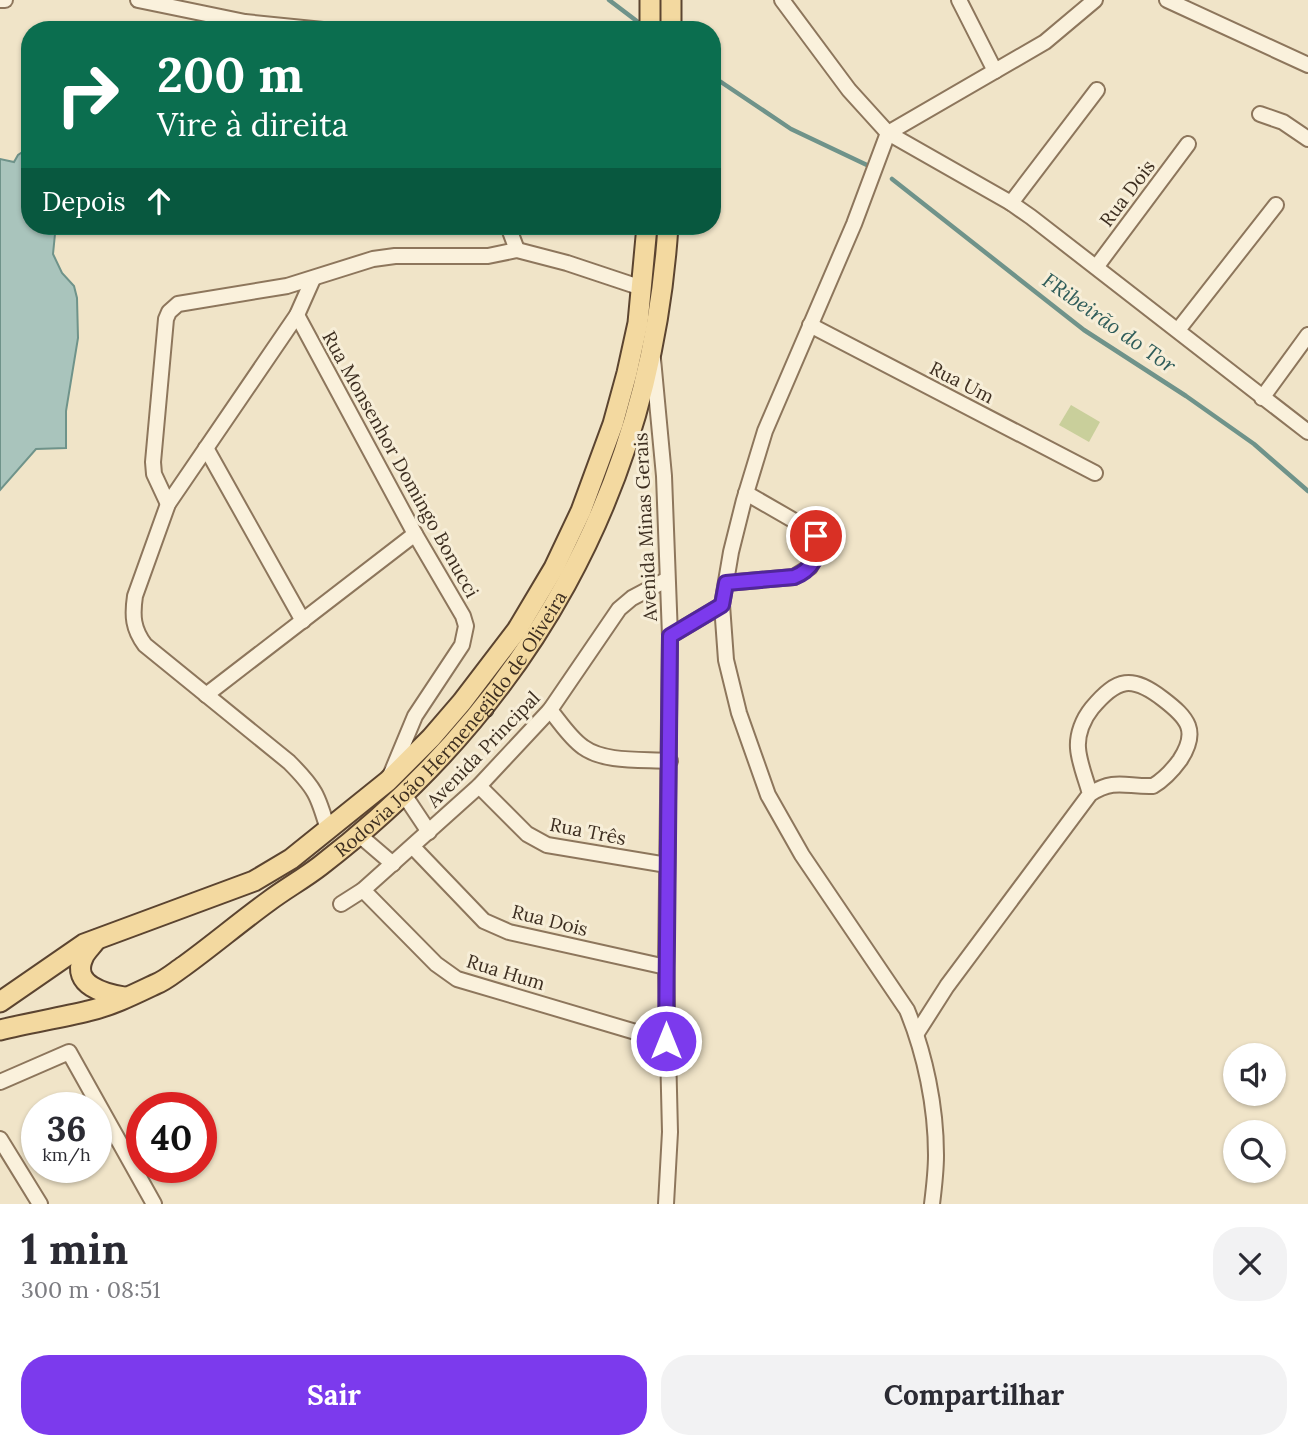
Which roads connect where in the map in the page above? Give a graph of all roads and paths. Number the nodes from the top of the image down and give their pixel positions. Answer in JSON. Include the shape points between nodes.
{"nodes":[{"id":1,"x":5,"y":0,"type":"edge"},
{"id":2,"x":138,"y":0,"type":"edge"},
{"id":3,"x":650,"y":0,"type":"edge"},
{"id":4,"x":671,"y":0,"type":"edge"},
{"id":5,"x":782,"y":0,"type":"edge"},
{"id":6,"x":959,"y":0,"type":"edge"},
{"id":7,"x":1095,"y":0,"type":"edge"},
{"id":8,"x":1167,"y":0,"type":"edge"},
{"id":9,"x":0,"y":1,"type":"edge"},
{"id":10,"x":240,"y":21,"type":"edge"},
{"id":11,"x":650,"y":21,"type":"edge"},
{"id":12,"x":671,"y":21,"type":"edge"},
{"id":13,"x":1308,"y":65,"type":"edge"},
{"id":14,"x":995,"y":71,"type":"junction"},
{"id":15,"x":1097,"y":90,"type":"dead end"},
{"id":16,"x":1260,"y":114,"type":"dead end"},
{"id":17,"x":888,"y":133,"type":"junction"},
{"id":18,"x":1308,"y":139,"type":"edge"},
{"id":19,"x":1188,"y":144,"type":"dead end"},
{"id":20,"x":1011,"y":204,"type":"junction"},
{"id":21,"x":1276,"y":205,"type":"dead end"},
{"id":22,"x":511,"y":235,"type":"edge"},
{"id":23,"x":646,"y":235,"type":"edge"},
{"id":24,"x":667,"y":235,"type":"edge"},
{"id":25,"x":517,"y":250,"type":"junction"},
{"id":26,"x":1097,"y":266,"type":"junction"},
{"id":27,"x":313,"y":279,"type":"junction"},
{"id":28,"x":642,"y":288,"type":"junction"},
{"id":29,"x":297,"y":315,"type":"junction"},
{"id":30,"x":810,"y":325,"type":"junction"},
{"id":31,"x":1178,"y":330,"type":"junction"},
{"id":32,"x":1308,"y":335,"type":"edge"},
{"id":33,"x":652,"y":352,"type":"junction"},
{"id":34,"x":1262,"y":398,"type":"junction"},
{"id":35,"x":1308,"y":432,"type":"edge"},
{"id":36,"x":206,"y":447,"type":"junction"},
{"id":37,"x":1095,"y":473,"type":"dead end"},
{"id":38,"x":746,"y":493,"type":"junction"},
{"id":39,"x":168,"y":504,"type":"junction"},
{"id":40,"x":415,"y":534,"type":"junction"},
{"id":41,"x":666,"y":580,"type":"junction"},
{"id":42,"x":726,"y":583,"type":"junction"},
{"id":43,"x":722,"y":605,"type":"junction"},
{"id":44,"x":303,"y":621,"type":"junction"},
{"id":45,"x":670,"y":636,"type":"junction"},
{"id":46,"x":206,"y":695,"type":"junction"},
{"id":47,"x":550,"y":710,"type":"junction"},
{"id":48,"x":670,"y":761,"type":"junction"},
{"id":49,"x":479,"y":786,"type":"junction"},
{"id":50,"x":395,"y":787,"type":"junction"},
{"id":51,"x":1090,"y":794,"type":"junction"},
{"id":52,"x":328,"y":830,"type":"junction"},
{"id":53,"x":429,"y":832,"type":"junction"},
{"id":54,"x":358,"y":834,"type":"junction"},
{"id":55,"x":414,"y":846,"type":"junction"},
{"id":56,"x":394,"y":864,"type":"junction"},
{"id":57,"x":667,"y":865,"type":"junction"},
{"id":58,"x":363,"y":890,"type":"junction"},
{"id":59,"x":341,"y":904,"type":"dead end"},
{"id":60,"x":97,"y":939,"type":"junction"},
{"id":61,"x":666,"y":967,"type":"junction"},
{"id":62,"x":124,"y":998,"type":"junction"},
{"id":63,"x":0,"y":1002,"type":"edge"},
{"id":64,"x":0,"y":1030,"type":"edge"},
{"id":65,"x":916,"y":1033,"type":"junction"},
{"id":66,"x":666,"y":1041,"type":"junction"},
{"id":67,"x":0,"y":1082,"type":"edge"},
{"id":68,"x":0,"y":1139,"type":"edge"},
{"id":69,"x":40,"y":1204,"type":"edge"},
{"id":70,"x":154,"y":1204,"type":"edge"},
{"id":71,"x":666,"y":1204,"type":"edge"},
{"id":72,"x":932,"y":1204,"type":"edge"}],
"edges":[{"from":1,"to":9,"type":"street"},
{"from":2,"to":10,"type":"street"},
{"from":3,"to":11,"type":"main road"},
{"from":4,"to":12,"type":"main road"},
{"from":5,"to":17,"type":"street","via":[[849,90]]},
{"from":6,"to":14,"type":"street"},
{"from":7,"to":14,"type":"street","via":[[1045,42]]},
{"from":8,"to":13,"type":"street"},
{"from":14,"to":17,"type":"street"},
{"from":15,"to":20,"type":"street"},
{"from":16,"to":18,"type":"street","via":[[1283,122]]},
{"from":17,"to":20,"type":"street"},
{"from":17,"to":30,"type":"street","via":[[855,224]]},
{"from":19,"to":26,"type":"street","name":"Rua Dois"},
{"from":20,"to":26,"type":"street"},
{"from":21,"to":31,"type":"street"},
{"from":22,"to":25,"type":"street"},
{"from":23,"to":28,"type":"main road","name":"Rodovia João Hermenegildo de Oliveira"},
{"from":24,"to":33,"type":"main road","name":"Rodovia João Hermenegildo de Oliveira"},
{"from":25,"to":27,"type":"street","via":[[488,256],[373,259]]},
{"from":25,"to":28,"type":"street"},
{"from":26,"to":31,"type":"street"},
{"from":27,"to":29,"type":"street"},
{"from":27,"to":39,"type":"street","via":[[178,304],[169,312],[153,462]]},
{"from":28,"to":50,"type":"main road","name":"Rodovia João Hermenegildo de Oliveira","via":[[613,424],[554,568],[517,630]]},
{"from":29,"to":36,"type":"street"},
{"from":29,"to":40,"type":"street","name":"Rua Monsenhor Domingo Bonucci"},
{"from":30,"to":37,"type":"street","name":"Rua Um"},
{"from":30,"to":38,"type":"street","via":[[765,431]]},
{"from":31,"to":34,"type":"street"},
{"from":32,"to":34,"type":"street"},
{"from":33,"to":41,"type":"street","name":"Avenida Minas Gerais","via":[[664,476]]},
{"from":33,"to":50,"type":"main road","name":"Rodovia João Hermenegildo de Oliveira","via":[[614,480],[562,593],[536,637],[453,742]]},
{"from":34,"to":35,"type":"street"},
{"from":36,"to":39,"type":"street"},
{"from":36,"to":44,"type":"street"},
{"from":38,"to":42,"type":"street"},
{"from":38,"to":42,"type":"street","via":[[816,536],[817,554],[810,567],[794,577]]},
{"from":39,"to":46,"type":"street","via":[[135,596],[134,626],[145,645]]},
{"from":40,"to":44,"type":"street"},
{"from":40,"to":50,"type":"street","name":"Rua Monsenhor Domingo Bonucci","via":[[463,616],[466,635],[415,716]]},
{"from":41,"to":45,"type":"street","name":"Avenida Minas Gerais"},
{"from":41,"to":47,"type":"street","name":"Avenida Principal","via":[[619,609]]},
{"from":42,"to":43,"type":"street"},
{"from":43,"to":45,"type":"street"},
{"from":43,"to":65,"type":"street","via":[[732,687],[768,794],[802,855],[907,1010]]},
{"from":44,"to":46,"type":"street"},
{"from":45,"to":48,"type":"street","name":"Avenida Minas Gerais"},
{"from":46,"to":52,"type":"street","via":[[306,779],[318,797]]},
{"from":47,"to":48,"type":"street","via":[[590,751]]},
{"from":47,"to":49,"type":"street","name":"Avenida Principal"},
{"from":48,"to":57,"type":"street","name":"Avenida Minas Gerais"},
{"from":49,"to":53,"type":"street","name":"Avenida Principal"},
{"from":49,"to":57,"type":"street","name":"Rua Três","via":[[527,834],[547,845]]},
{"from":50,"to":52,"type":"main road","name":"Rodovia João Hermenegildo de Oliveira"},
{"from":50,"to":53,"type":"street"},
{"from":50,"to":54,"type":"main road","name":"Rodovia João Hermenegildo de Oliveira"},
{"from":51,"to":51,"type":"street","via":[[1104,785],[1153,786],[1172,772],[1190,742],[1188,723],[1179,711],[1141,684],[1123,684],[1111,690],[1082,725],[1078,749]]},
{"from":51,"to":65,"type":"street"},
{"from":52,"to":60,"type":"main road","name":"Rodovia João Hermenegildo de Oliveira","via":[[254,881]]},
{"from":53,"to":55,"type":"street","name":"Avenida Principal"},
{"from":54,"to":56,"type":"street"},
{"from":54,"to":62,"type":"main road","name":"Rodovia João Hermenegildo de Oliveira","via":[[211,947],[159,983]]},
{"from":55,"to":56,"type":"street","name":"Avenida Principal"},
{"from":55,"to":61,"type":"street","name":"Rua Dois","via":[[484,921],[509,932]]},
{"from":56,"to":58,"type":"street","name":"Avenida Principal"},
{"from":57,"to":61,"type":"street","name":"Avenida Minas Gerais"},
{"from":58,"to":59,"type":"street","name":"Avenida Principal"},
{"from":58,"to":66,"type":"street","name":"Rua Hum","via":[[436,964],[457,979]]},
{"from":60,"to":62,"type":"main road","via":[[83,957],[80,970],[90,988]]},
{"from":60,"to":63,"type":"main road","name":"Rodovia João Hermenegildo de Oliveira"},
{"from":61,"to":66,"type":"street","name":"Avenida Minas Gerais"},
{"from":62,"to":64,"type":"main road","name":"Rodovia João Hermenegildo de Oliveira","via":[[91,1011]]},
{"from":65,"to":72,"type":"street","via":[[934,1116]]},
{"from":66,"to":71,"type":"street","name":"Avenida Minas Gerais","via":[[670,1132]]},
{"from":67,"to":70,"type":"street","via":[[69,1052]]},
{"from":68,"to":69,"type":"street"}]}
